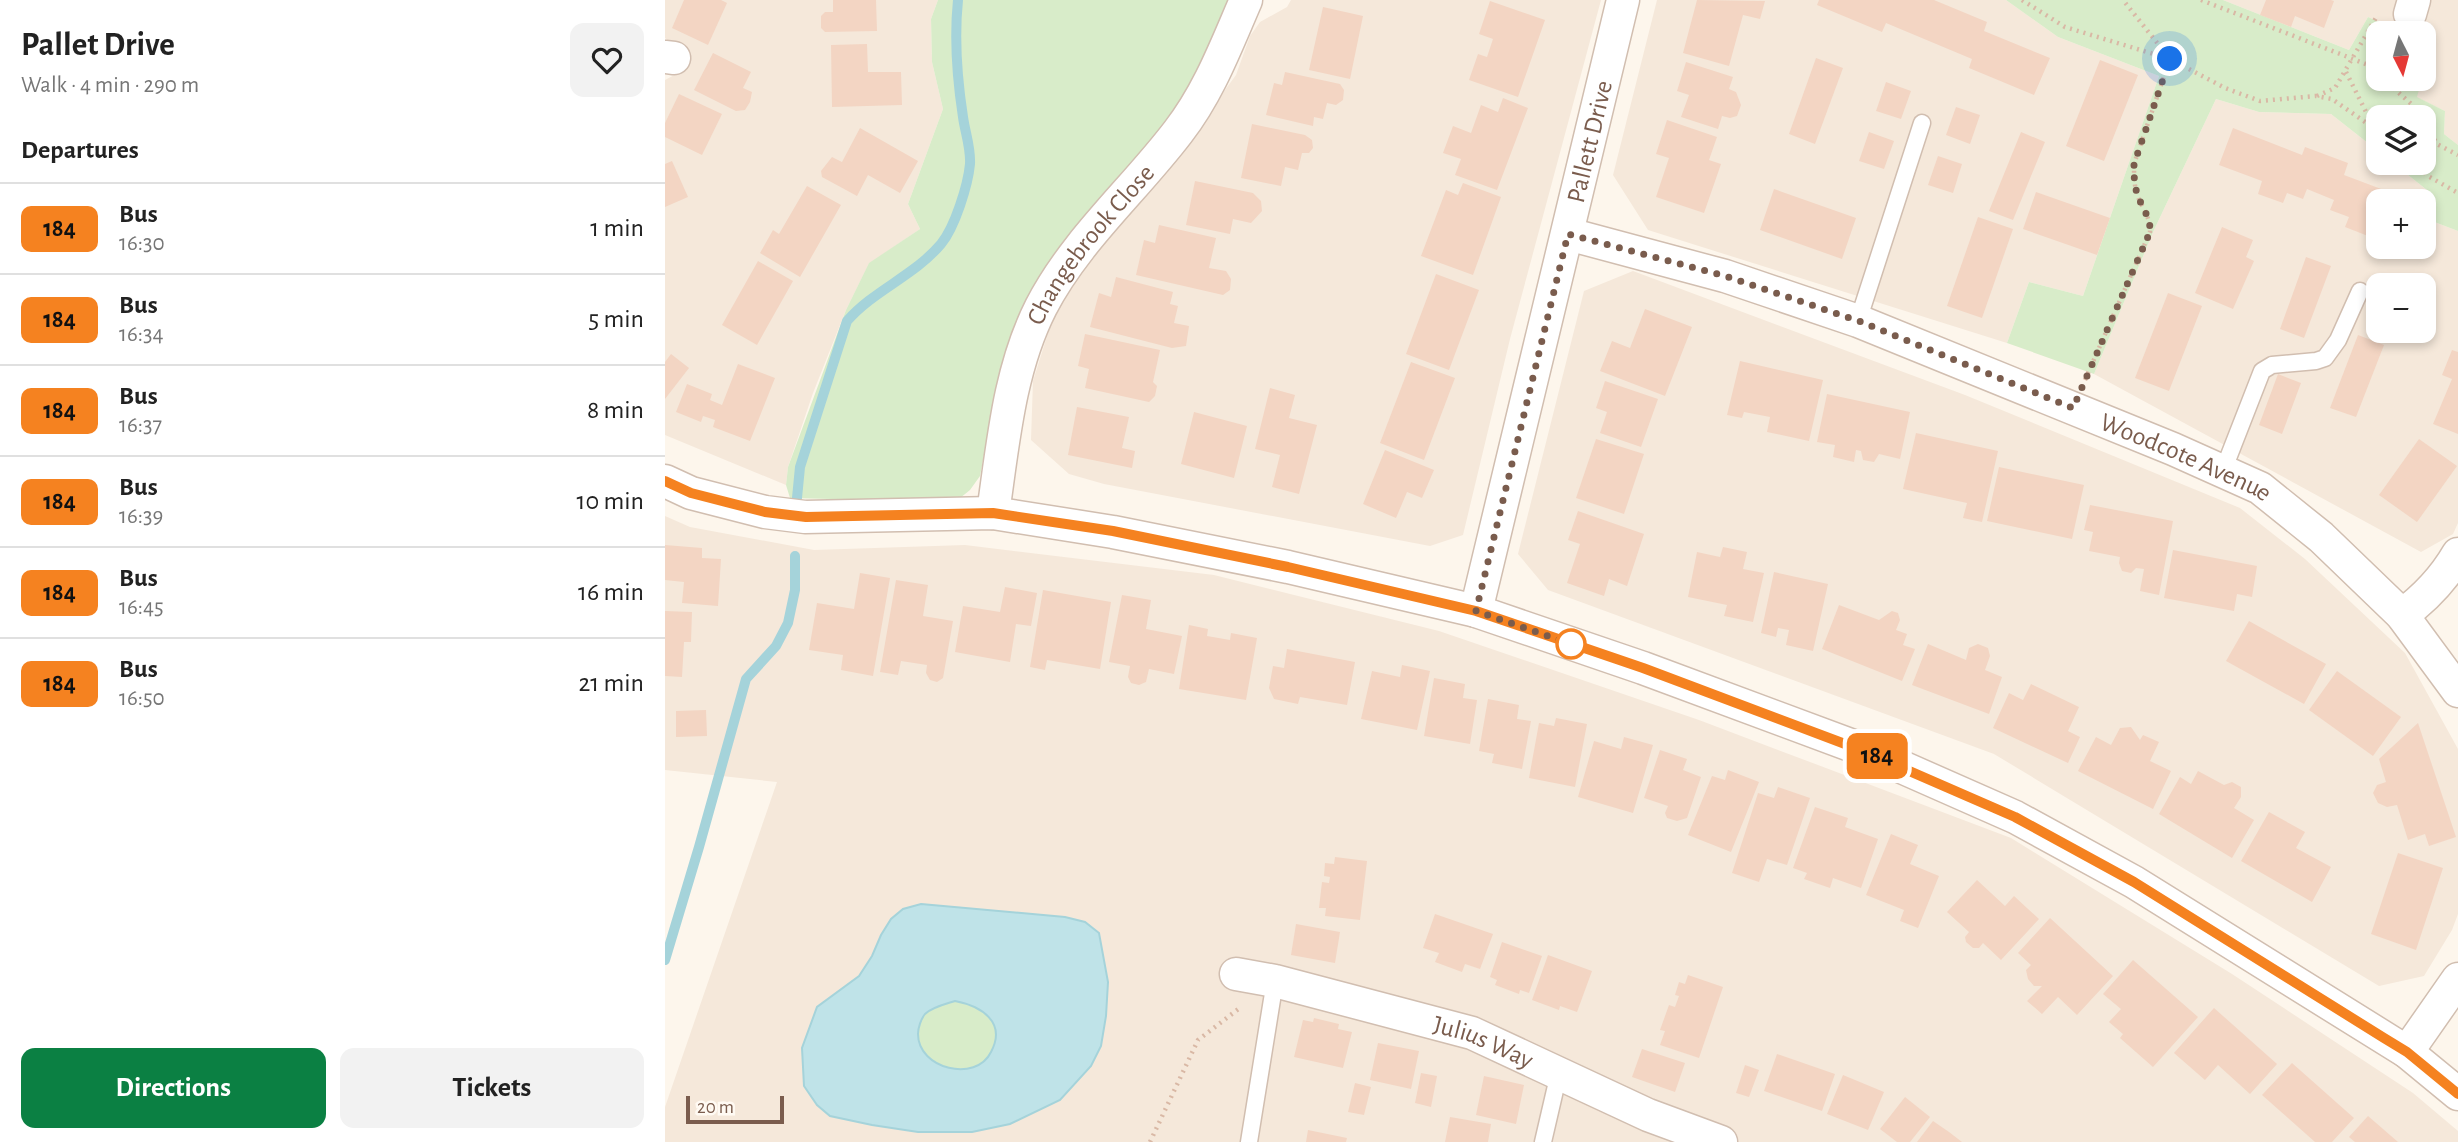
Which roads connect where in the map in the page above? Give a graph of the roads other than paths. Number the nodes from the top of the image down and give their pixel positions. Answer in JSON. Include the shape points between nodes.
{"nodes":[{"id":1,"x":1246,"y":0,"type":"edge"},
{"id":2,"x":1623,"y":0,"type":"edge"},
{"id":3,"x":1921,"y":123,"type":"dead end"},
{"id":4,"x":1568,"y":234,"type":"junction"},
{"id":5,"x":2360,"y":291,"type":"dead end"},
{"id":6,"x":1859,"y":321,"type":"junction"},
{"id":7,"x":2223,"y":471,"type":"junction"},
{"id":8,"x":665,"y":481,"type":"edge"},
{"id":9,"x":993,"y":513,"type":"junction"},
{"id":10,"x":2458,"y":554,"type":"edge"},
{"id":11,"x":1476,"y":611,"type":"junction"},
{"id":12,"x":2402,"y":615,"type":"junction"},
{"id":13,"x":2458,"y":691,"type":"edge"},
{"id":14,"x":1236,"y":974,"type":"dead end"},
{"id":15,"x":2458,"y":979,"type":"edge"},
{"id":16,"x":1275,"y":981,"type":"junction"},
{"id":17,"x":2407,"y":1052,"type":"junction"},
{"id":18,"x":1559,"y":1073,"type":"junction"},
{"id":19,"x":2458,"y":1094,"type":"edge"},
{"id":20,"x":1249,"y":1142,"type":"edge"},
{"id":21,"x":1543,"y":1142,"type":"edge"},
{"id":22,"x":1721,"y":1142,"type":"edge"}],
"edges":[{"from":1,"to":9,"type":"street","name":"Changebrook Close","via":[[1199,102],[1066,266],[1041,308],[1021,356],[1006,417]]},
{"from":2,"to":4,"type":"street","name":"Pallett Drive"},
{"from":3,"to":6,"type":"lane"},
{"from":4,"to":6,"type":"street","name":"Woodcote Avenue","via":[[1725,276]]},
{"from":4,"to":11,"type":"street","name":"Pallett Drive"},
{"from":5,"to":7,"type":"lane","via":[[2325,358],[2272,365],[2262,371]]},
{"from":6,"to":7,"type":"street","name":"Woodcote Avenue"},
{"from":7,"to":12,"type":"street","name":"Woodcote Avenue","via":[[2260,488],[2280,504]]},
{"from":8,"to":9,"type":"street","via":[[691,493],[765,512],[806,517]]},
{"from":9,"to":11,"type":"street","via":[[1113,531]]},
{"from":10,"to":12,"type":"street","via":[[2419,603]]},
{"from":11,"to":17,"type":"street","via":[[1848,745],[2015,817],[2134,882]]},
{"from":12,"to":13,"type":"street","name":"Woodcote Avenue"},
{"from":14,"to":16,"type":"street","name":"Julius Way"},
{"from":15,"to":17,"type":"street"},
{"from":16,"to":18,"type":"street","name":"Julius Way","via":[[1472,1033]]},
{"from":16,"to":20,"type":"lane"},
{"from":17,"to":19,"type":"street"},
{"from":18,"to":21,"type":"lane"},
{"from":18,"to":22,"type":"street","name":"Julius Way"}]}
